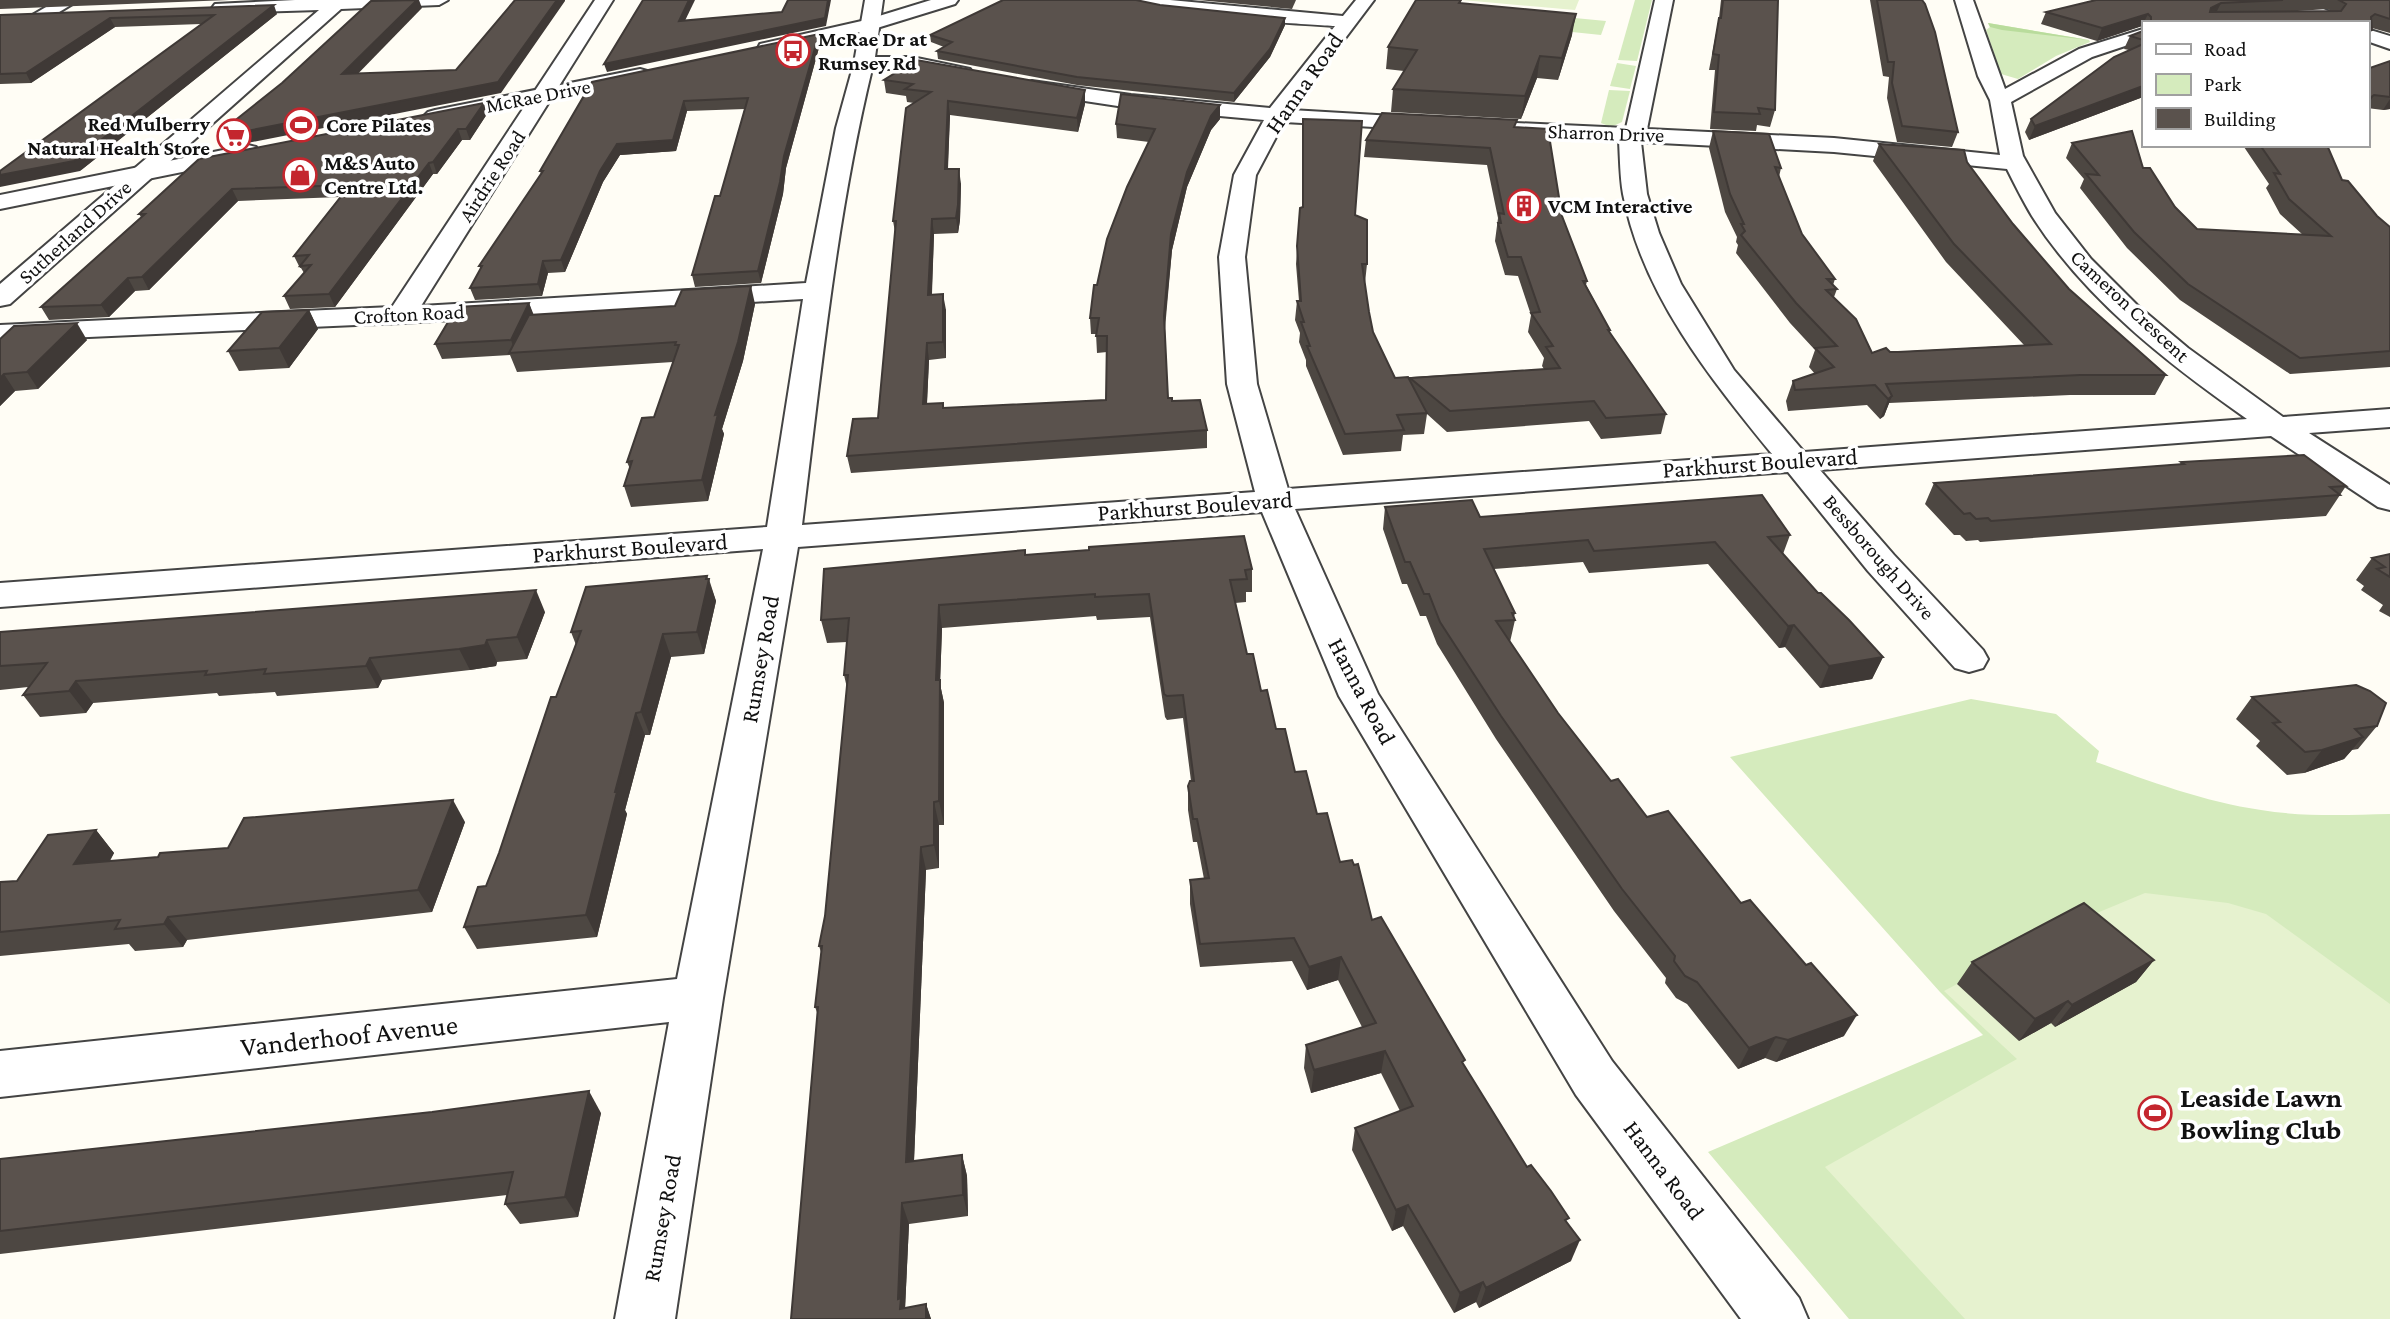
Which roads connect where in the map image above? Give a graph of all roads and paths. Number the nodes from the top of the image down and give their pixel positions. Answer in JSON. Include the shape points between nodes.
{"nodes":[{"id":1,"x":439,"y":0,"type":"edge"},
{"id":2,"x":604,"y":0,"type":"edge"},
{"id":3,"x":949,"y":0,"type":"edge"},
{"id":4,"x":1135,"y":0,"type":"edge"},
{"id":5,"x":1365,"y":0,"type":"edge"},
{"id":6,"x":1664,"y":0,"type":"edge"},
{"id":7,"x":1964,"y":0,"type":"edge"},
{"id":8,"x":2287,"y":0,"type":"edge"},
{"id":9,"x":339,"y":2,"type":"edge"},
{"id":10,"x":75,"y":6,"type":"edge"},
{"id":11,"x":202,"y":8,"type":"edge"},
{"id":12,"x":872,"y":12,"type":"edge"},
{"id":13,"x":46,"y":14,"type":"junction"},
{"id":14,"x":9,"y":15,"type":"edge"},
{"id":15,"x":2284,"y":19,"type":"edge"},
{"id":16,"x":2335,"y":20,"type":"edge"},
{"id":17,"x":1347,"y":22,"type":"junction"},
{"id":18,"x":2142,"y":34,"type":"edge"},
{"id":19,"x":2369,"y":35,"type":"edge"},
{"id":20,"x":0,"y":42,"type":"edge"},
{"id":21,"x":2390,"y":43,"type":"edge"},
{"id":22,"x":742,"y":54,"type":"edge"},
{"id":23,"x":864,"y":63,"type":"junction"},
{"id":24,"x":663,"y":70,"type":"edge"},
{"id":25,"x":984,"y":78,"type":"edge"},
{"id":26,"x":1010,"y":83,"type":"edge"},
{"id":27,"x":545,"y":94,"type":"junction"},
{"id":28,"x":2000,"y":100,"type":"junction"},
{"id":29,"x":1277,"y":116,"type":"junction"},
{"id":30,"x":412,"y":120,"type":"edge"},
{"id":31,"x":1445,"y":125,"type":"edge"},
{"id":32,"x":1472,"y":127,"type":"edge"},
{"id":33,"x":1632,"y":134,"type":"junction"},
{"id":34,"x":273,"y":148,"type":"edge"},
{"id":35,"x":2015,"y":163,"type":"junction"},
{"id":36,"x":141,"y":173,"type":"junction"},
{"id":37,"x":0,"y":202,"type":"edge"},
{"id":38,"x":818,"y":290,"type":"junction"},
{"id":39,"x":0,"y":299,"type":"edge"},
{"id":40,"x":401,"y":315,"type":"junction"},
{"id":41,"x":0,"y":333,"type":"edge"},
{"id":42,"x":2390,"y":418,"type":"edge"},
{"id":43,"x":2274,"y":426,"type":"junction"},
{"id":44,"x":1794,"y":461,"type":"junction"},
{"id":45,"x":1274,"y":500,"type":"junction"},
{"id":46,"x":2390,"y":500,"type":"edge"},
{"id":47,"x":783,"y":536,"type":"junction"},
{"id":48,"x":0,"y":595,"type":"edge"},
{"id":49,"x":1969,"y":659,"type":"dead end"},
{"id":50,"x":698,"y":998,"type":"junction"},
{"id":51,"x":0,"y":1074,"type":"edge"},
{"id":52,"x":645,"y":1319,"type":"edge"},
{"id":53,"x":1778,"y":1319,"type":"edge"}],
"edges":[{"from":1,"to":9,"type":"street"},
{"from":2,"to":27,"type":"street","name":"Airdrie Road"},
{"from":3,"to":12,"type":"street"},
{"from":4,"to":17,"type":"street"},
{"from":5,"to":17,"type":"street","name":"Hanna Road"},
{"from":6,"to":33,"type":"street","name":"Bessborough Drive"},
{"from":7,"to":28,"type":"street","name":"Cameron Crescent"},
{"from":8,"to":16,"type":"street"},
{"from":9,"to":11,"type":"street"},
{"from":9,"to":36,"type":"street","name":"Sutherland Drive"},
{"from":10,"to":13,"type":"street"},
{"from":12,"to":22,"type":"street"},
{"from":12,"to":23,"type":"street","name":"Rumsey Road"},
{"from":13,"to":14,"type":"street"},
{"from":13,"to":20,"type":"street"},
{"from":15,"to":16,"type":"street"},
{"from":17,"to":29,"type":"street","name":"Hanna Road"},
{"from":18,"to":28,"type":"street","via":[[2079,54]]},
{"from":19,"to":21,"type":"street"},
{"from":23,"to":25,"type":"street","via":[[912,63]]},
{"from":23,"to":38,"type":"street","name":"Rumsey Road","via":[[847,128]]},
{"from":24,"to":27,"type":"street","name":"McRae Drive"},
{"from":26,"to":29,"type":"street"},
{"from":27,"to":30,"type":"street","name":"McRae Drive"},
{"from":27,"to":40,"type":"street","name":"Airdrie Road"},
{"from":28,"to":35,"type":"street","name":"Cameron Crescent"},
{"from":29,"to":31,"type":"street"},
{"from":29,"to":45,"type":"street","name":"Hanna Road","via":[[1245,175],[1232,257],[1242,384]]},
{"from":32,"to":33,"type":"street","name":"Sharron Drive"},
{"from":33,"to":35,"type":"street","name":"Sharron Drive","via":[[1834,145]]},
{"from":33,"to":44,"type":"street","name":"Bessborough Drive","via":[[1635,194],[1668,284],[1722,374]]},
{"from":34,"to":36,"type":"street"},
{"from":35,"to":43,"type":"street","name":"Cameron Crescent","via":[[2062,243],[2101,285],[2202,372]]},
{"from":36,"to":37,"type":"street"},
{"from":36,"to":39,"type":"street","name":"Sutherland Drive"},
{"from":38,"to":40,"type":"street","name":"Crofton Road"},
{"from":38,"to":47,"type":"street","name":"Rumsey Road"},
{"from":40,"to":41,"type":"street","name":"Crofton Road"},
{"from":42,"to":43,"type":"street","name":"Parkhurst Boulevard"},
{"from":43,"to":44,"type":"street","name":"Parkhurst Boulevard"},
{"from":43,"to":46,"type":"street","name":"Cameron Crescent"},
{"from":44,"to":45,"type":"street","name":"Parkhurst Boulevard"},
{"from":44,"to":49,"type":"street","name":"Bessborough Drive"},
{"from":45,"to":47,"type":"street","name":"Parkhurst Boulevard"},
{"from":45,"to":53,"type":"street","name":"Hanna Road","via":[[1359,696],[1580,1055]]},
{"from":47,"to":48,"type":"street","name":"Parkhurst Boulevard"},
{"from":47,"to":50,"type":"street","name":"Rumsey Road"},
{"from":50,"to":51,"type":"street","name":"Vanderhoof Avenue"},
{"from":50,"to":52,"type":"street","name":"Rumsey Road"}]}
